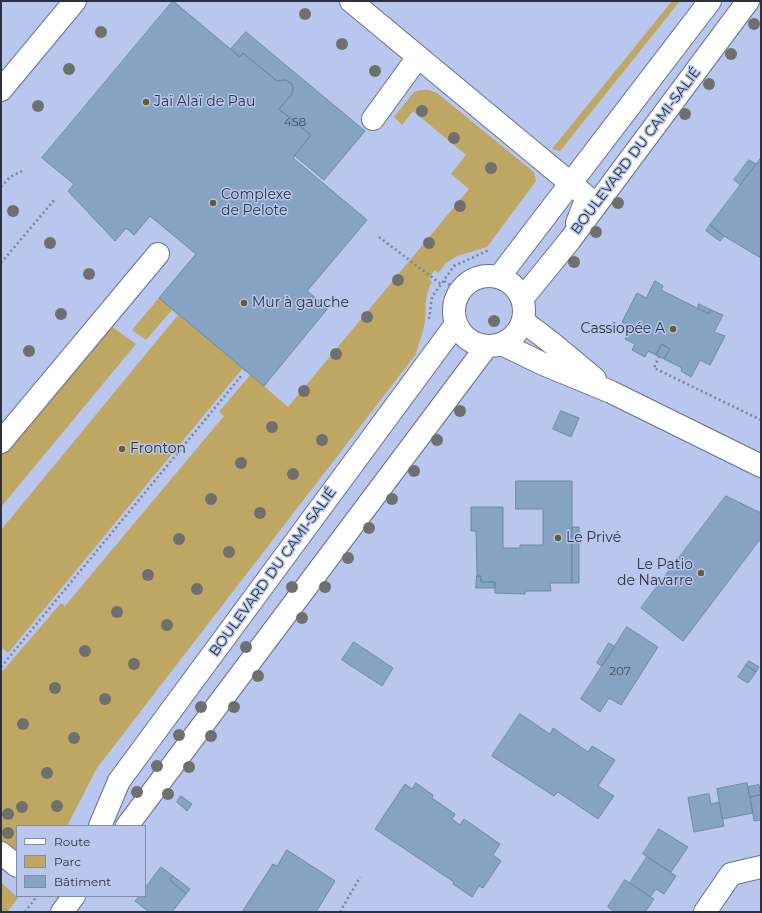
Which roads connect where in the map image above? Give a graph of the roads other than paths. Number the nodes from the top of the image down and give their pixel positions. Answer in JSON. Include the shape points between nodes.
{"nodes":[{"id":1,"x":75,"y":1,"type":"edge"},
{"id":2,"x":351,"y":1,"type":"edge"},
{"id":3,"x":710,"y":1,"type":"edge"},
{"id":4,"x":748,"y":1,"type":"edge"},
{"id":5,"x":418,"y":57,"type":"junction"},
{"id":6,"x":1,"y":90,"type":"edge"},
{"id":7,"x":373,"y":119,"type":"dead end"},
{"id":8,"x":570,"y":184,"type":"junction"},
{"id":9,"x":570,"y":240,"type":"junction"},
{"id":10,"x":158,"y":254,"type":"dead end"},
{"id":11,"x":499,"y":277,"type":"junction"},
{"id":12,"x":522,"y":298,"type":"junction"},
{"id":13,"x":523,"y":321,"type":"junction"},
{"id":14,"x":456,"y":324,"type":"junction"},
{"id":15,"x":495,"y":345,"type":"junction"},
{"id":16,"x":611,"y":392,"type":"junction"},
{"id":17,"x":1,"y":442,"type":"edge"},
{"id":18,"x":761,"y":466,"type":"edge"},
{"id":19,"x":100,"y":825,"type":"edge"},
{"id":20,"x":128,"y":825,"type":"edge"},
{"id":21,"x":1,"y":852,"type":"edge"},
{"id":22,"x":16,"y":865,"type":"edge"},
{"id":23,"x":761,"y":867,"type":"edge"},
{"id":24,"x":705,"y":912,"type":"edge"}],
"edges":[{"from":1,"to":6,"type":"street"},
{"from":2,"to":5,"type":"street"},
{"from":3,"to":8,"type":"street"},
{"from":4,"to":9,"type":"street","name":"BOULEVARD DU CAMI-SALIÉ"},
{"from":5,"to":7,"type":"street"},
{"from":5,"to":8,"type":"street"},
{"from":8,"to":9,"type":"street","via":[[587,197]]},
{"from":8,"to":11,"type":"street"},
{"from":9,"to":12,"type":"street","name":"BOULEVARD DU CAMI-SALIÉ"},
{"from":10,"to":17,"type":"street"},
{"from":11,"to":12,"type":"street","via":[[509,281]]},
{"from":11,"to":14,"type":"street","via":[[488,276],[467,283],[448,285],[455,302]]},
{"from":12,"to":13,"type":"street"},
{"from":13,"to":15,"type":"street","via":[[511,339]]},
{"from":13,"to":16,"type":"street"},
{"from":14,"to":15,"type":"street","via":[[468,340],[477,344]]},
{"from":14,"to":19,"type":"street","name":"BOULEVARD DU CAMI-SALIÉ","via":[[119,781]]},
{"from":15,"to":16,"type":"street"},
{"from":15,"to":20,"type":"street"},
{"from":16,"to":18,"type":"street"},
{"from":21,"to":22,"type":"street"},
{"from":23,"to":24,"type":"street","via":[[731,874]]}]}
